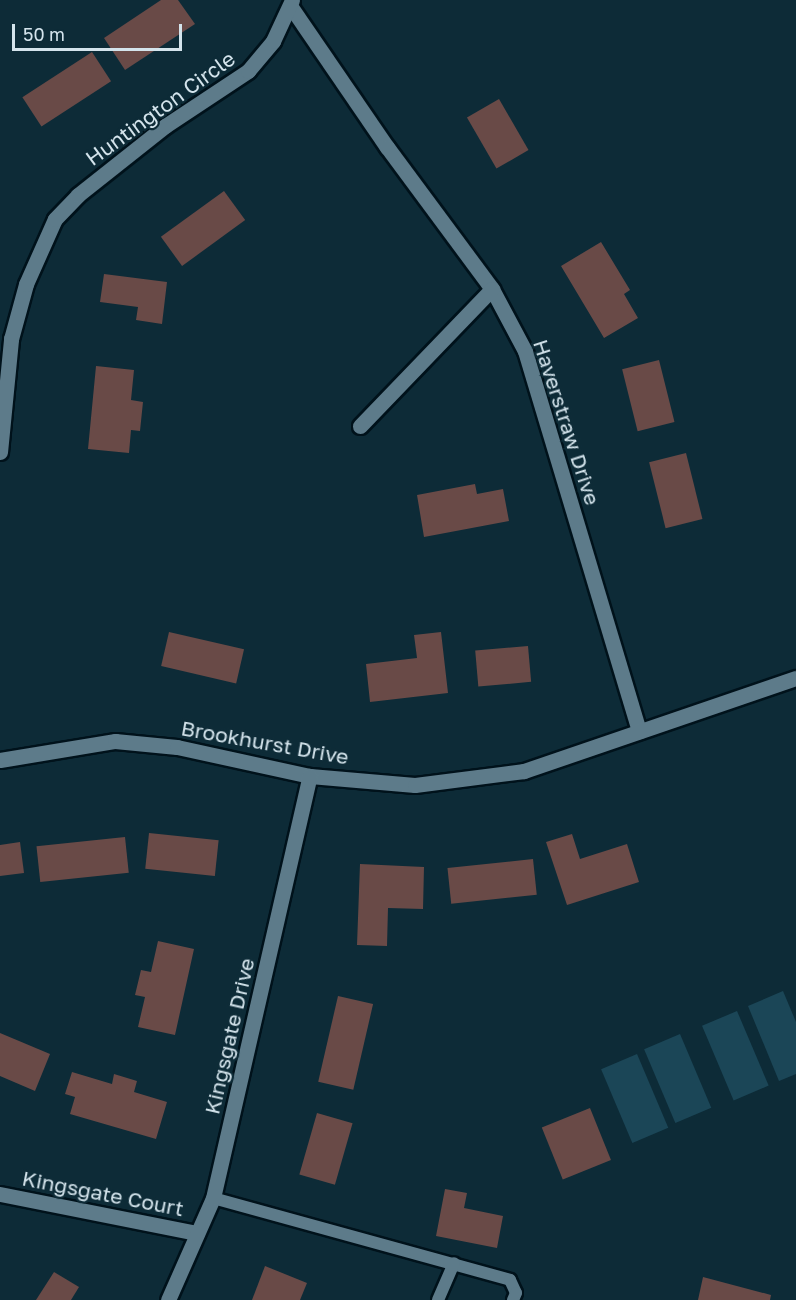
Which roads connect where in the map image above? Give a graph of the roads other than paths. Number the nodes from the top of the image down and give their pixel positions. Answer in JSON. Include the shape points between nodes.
{"nodes":[{"id":1,"x":292,"y":3,"type":"edge"},
{"id":2,"x":492,"y":289,"type":"junction"},
{"id":3,"x":360,"y":426,"type":"dead end"},
{"id":4,"x":0,"y":452,"type":"edge"},
{"id":5,"x":796,"y":678,"type":"edge"},
{"id":6,"x":639,"y":731,"type":"junction"},
{"id":7,"x":0,"y":760,"type":"edge"},
{"id":8,"x":310,"y":776,"type":"junction"},
{"id":9,"x":0,"y":1194,"type":"edge"},
{"id":10,"x":213,"y":1198,"type":"junction"},
{"id":11,"x":197,"y":1233,"type":"junction"},
{"id":12,"x":454,"y":1263,"type":"junction"},
{"id":13,"x":168,"y":1300,"type":"edge"},
{"id":14,"x":438,"y":1300,"type":"edge"},
{"id":15,"x":513,"y":1300,"type":"edge"}],
"edges":[{"from":1,"to":2,"type":"street","name":"Haverstraw Drive","via":[[387,147]]},
{"from":1,"to":4,"type":"street","name":"Huntington Circle","via":[[273,41],[248,72],[165,126],[78,195],[55,219],[26,284],[11,339]]},
{"from":2,"to":3,"type":"street"},
{"from":2,"to":6,"type":"street","name":"Haverstraw Drive","via":[[525,351]]},
{"from":5,"to":6,"type":"street","name":"Brookhurst Drive"},
{"from":6,"to":8,"type":"street","name":"Brookhurst Drive","via":[[524,771],[415,784]]},
{"from":7,"to":8,"type":"street","name":"Brookhurst Drive","via":[[115,741],[177,747]]},
{"from":8,"to":10,"type":"street","name":"Kingsgate Drive"},
{"from":9,"to":11,"type":"street","name":"Kingsgate Court"},
{"from":10,"to":11,"type":"street","name":"Kingsgate Drive"},
{"from":10,"to":12,"type":"lane"},
{"from":11,"to":13,"type":"street","name":"Kingsgate Drive"},
{"from":12,"to":14,"type":"lane"},
{"from":12,"to":15,"type":"lane","via":[[510,1280],[516,1293]]}]}
